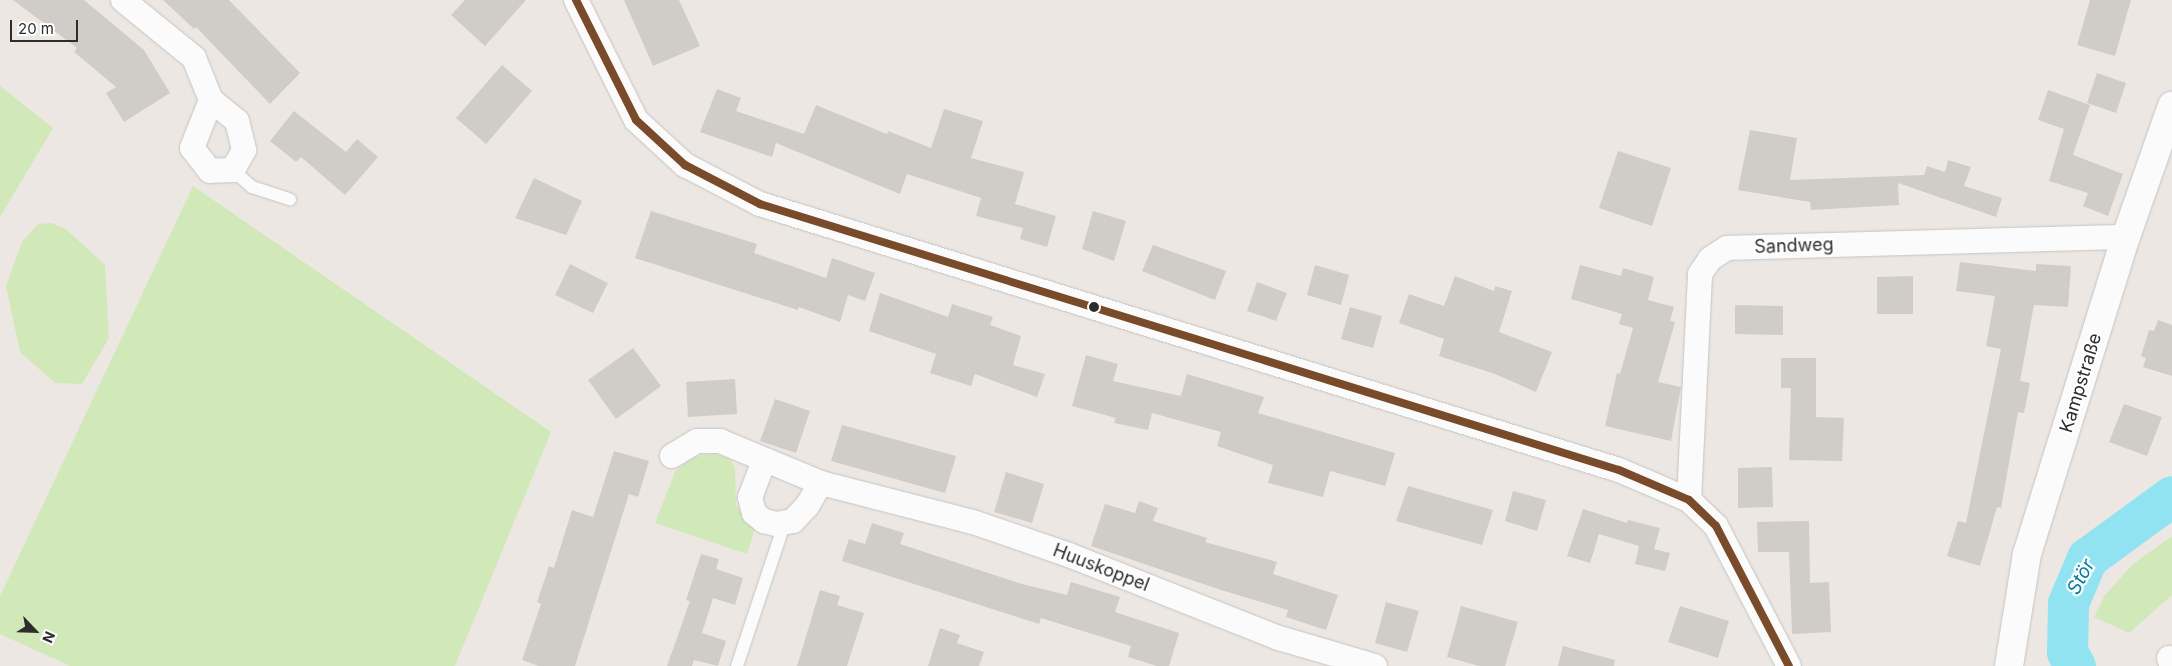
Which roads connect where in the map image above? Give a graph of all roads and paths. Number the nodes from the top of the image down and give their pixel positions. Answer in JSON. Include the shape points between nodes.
{"nodes":[{"id":1,"x":123,"y":0,"type":"edge"},
{"id":2,"x":576,"y":0,"type":"edge"},
{"id":3,"x":212,"y":100,"type":"junction"},
{"id":4,"x":2172,"y":106,"type":"edge"},
{"id":5,"x":233,"y":170,"type":"junction"},
{"id":6,"x":290,"y":199,"type":"dead end"},
{"id":7,"x":2126,"y":236,"type":"junction"},
{"id":8,"x":672,"y":456,"type":"dead end"},
{"id":9,"x":764,"y":461,"type":"junction"},
{"id":10,"x":821,"y":483,"type":"junction"},
{"id":11,"x":1688,"y":500,"type":"junction"},
{"id":12,"x":785,"y":522,"type":"junction"},
{"id":13,"x":737,"y":666,"type":"edge"},
{"id":14,"x":1375,"y":666,"type":"edge"},
{"id":15,"x":1790,"y":666,"type":"edge"},
{"id":16,"x":2009,"y":666,"type":"edge"}],
"edges":[{"from":1,"to":3,"type":"street","via":[[194,58]]},
{"from":2,"to":11,"type":"street","via":[[636,120],[685,165],[760,204],[1619,470]]},
{"from":3,"to":5,"type":"street","via":[[237,121],[244,150]]},
{"from":3,"to":5,"type":"street","via":[[192,148],[210,171]]},
{"from":4,"to":7,"type":"street","name":"Kampstraße"},
{"from":5,"to":6,"type":"lane","via":[[252,187]]},
{"from":7,"to":11,"type":"street","name":"Sandweg","via":[[1726,248],[1710,259],[1700,274]]},
{"from":7,"to":16,"type":"street","name":"Kampstraße","via":[[2027,554]]},
{"from":8,"to":9,"type":"street","name":"Huuskoppel","via":[[697,441],[720,441]]},
{"from":9,"to":10,"type":"street","name":"Huuskoppel"},
{"from":9,"to":12,"type":"street","via":[[750,497],[754,513],[764,521]]},
{"from":10,"to":12,"type":"street","via":[[807,506],[793,521]]},
{"from":10,"to":14,"type":"street","name":"Huuskoppel","via":[[973,522],[1069,555],[1279,638]]},
{"from":11,"to":15,"type":"street","via":[[1716,526]]},
{"from":12,"to":13,"type":"lane"}]}
